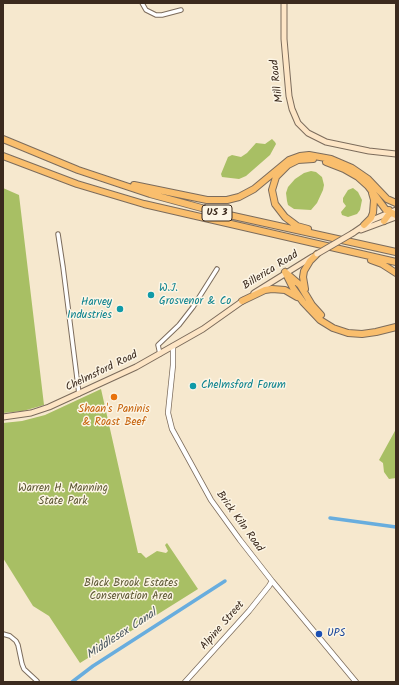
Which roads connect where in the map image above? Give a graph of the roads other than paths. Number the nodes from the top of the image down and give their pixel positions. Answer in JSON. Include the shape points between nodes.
{"nodes":[{"id":1,"x":142,"y":3,"type":"edge"},
{"id":2,"x":284,"y":3,"type":"edge"},
{"id":3,"x":181,"y":10,"type":"dead end"},
{"id":4,"x":3,"y":139,"type":"edge"},
{"id":5,"x":396,"y":154,"type":"edge"},
{"id":6,"x":3,"y":156,"type":"edge"},
{"id":7,"x":105,"y":180,"type":"junction"},
{"id":8,"x":371,"y":190,"type":"junction"},
{"id":9,"x":379,"y":191,"type":"junction"},
{"id":10,"x":396,"y":203,"type":"edge"},
{"id":11,"x":393,"y":211,"type":"edge"},
{"id":12,"x":396,"y":216,"type":"edge"},
{"id":13,"x":384,"y":221,"type":"junction"},
{"id":14,"x":364,"y":225,"type":"junction"},
{"id":15,"x":353,"y":233,"type":"junction"},
{"id":16,"x":58,"y":234,"type":"dead end"},
{"id":17,"x":332,"y":238,"type":"junction"},
{"id":18,"x":351,"y":252,"type":"junction"},
{"id":19,"x":396,"y":252,"type":"edge"},
{"id":20,"x":317,"y":254,"type":"junction"},
{"id":21,"x":396,"y":262,"type":"edge"},
{"id":22,"x":217,"y":269,"type":"dead end"},
{"id":23,"x":286,"y":272,"type":"junction"},
{"id":24,"x":396,"y":273,"type":"edge"},
{"id":25,"x":305,"y":293,"type":"junction"},
{"id":26,"x":242,"y":301,"type":"junction"},
{"id":27,"x":304,"y":302,"type":"junction"},
{"id":28,"x":396,"y":322,"type":"edge"},
{"id":29,"x":396,"y":327,"type":"edge"},
{"id":30,"x":203,"y":329,"type":"joint"},
{"id":31,"x":173,"y":346,"type":"junction"},
{"id":32,"x":160,"y":354,"type":"junction"},
{"id":33,"x":79,"y":394,"type":"junction"},
{"id":34,"x":3,"y":417,"type":"edge"},
{"id":35,"x":272,"y":580,"type":"junction"},
{"id":36,"x":3,"y":634,"type":"edge"},
{"id":37,"x":37,"y":681,"type":"edge"},
{"id":38,"x":187,"y":681,"type":"edge"},
{"id":39,"x":356,"y":682,"type":"edge"}],
"edges":[{"from":1,"to":3,"type":"street","via":[[146,10],[156,15]]},
{"from":2,"to":5,"type":"main road","name":"Mill Road","via":[[284,44],[289,96],[298,123],[308,133],[326,142]]},
{"from":4,"to":7,"type":"highway","number":"US 3"},
{"from":6,"to":18,"type":"highway","number":"US 3","via":[[77,184],[132,201]]},
{"from":7,"to":9,"type":"highway","via":[[223,201],[239,197],[254,189],[288,160],[309,155],[331,159],[352,168],[368,179]]},
{"from":7,"to":17,"type":"highway","number":"US 3","via":[[195,207]]},
{"from":8,"to":11,"type":"highway","via":[[382,205]]},
{"from":8,"to":14,"type":"highway","via":[[374,200],[373,213]]},
{"from":8,"to":17,"type":"highway","via":[[349,171],[320,160],[298,160],[279,174],[273,184],[272,193],[278,210],[297,226]]},
{"from":9,"to":10,"type":"highway"},
{"from":9,"to":11,"type":"highway"},
{"from":11,"to":12,"type":"highway"},
{"from":11,"to":13,"type":"highway"},
{"from":11,"to":14,"type":"main road","name":"Billerica Road"},
{"from":12,"to":13,"type":"main road","name":"Billerica Road"},
{"from":13,"to":15,"type":"main road","name":"Billerica Road"},
{"from":14,"to":15,"type":"main road","name":"Billerica Road"},
{"from":15,"to":20,"type":"main road","name":"Billerica Road","bridge":true},
{"from":16,"to":33,"type":"street"},
{"from":17,"to":19,"type":"highway","number":"US 3"},
{"from":18,"to":21,"type":"highway","number":"US 3"},
{"from":18,"to":24,"type":"highway","via":[[382,264]]},
{"from":20,"to":23,"type":"main road","name":"Billerica Road"},
{"from":20,"to":25,"type":"highway","via":[[304,273]]},
{"from":22,"to":32,"type":"street","via":[[193,307],[158,345]]},
{"from":23,"to":25,"type":"highway","via":[[298,282]]},
{"from":23,"to":26,"type":"main road","name":"Billerica Road"},
{"from":23,"to":27,"type":"highway","via":[[293,288]]},
{"from":25,"to":28,"type":"highway","via":[[322,316],[342,327],[367,330]]},
{"from":26,"to":27,"type":"highway","via":[[265,290],[276,288]]},
{"from":26,"to":30,"type":"main road","name":"Billerica Road"},
{"from":27,"to":29,"type":"highway","via":[[323,322],[344,332],[371,333]]},
{"from":30,"to":31,"type":"main road","name":"Chelmsford Road"},
{"from":31,"to":32,"type":"main road","name":"Chelmsford Road"},
{"from":31,"to":35,"type":"street","name":"Brick Kiln Road","via":[[168,413],[172,429],[211,500]]},
{"from":32,"to":33,"type":"main road","name":"Chelmsford Road"},
{"from":33,"to":34,"type":"main road","name":"Chelmsford Road","via":[[32,413]]},
{"from":35,"to":38,"type":"street","name":"Alpine Street","via":[[249,611]]},
{"from":35,"to":39,"type":"street","name":"Brick Kiln Road"},
{"from":36,"to":37,"type":"street","via":[[16,641],[24,669]]}]}
